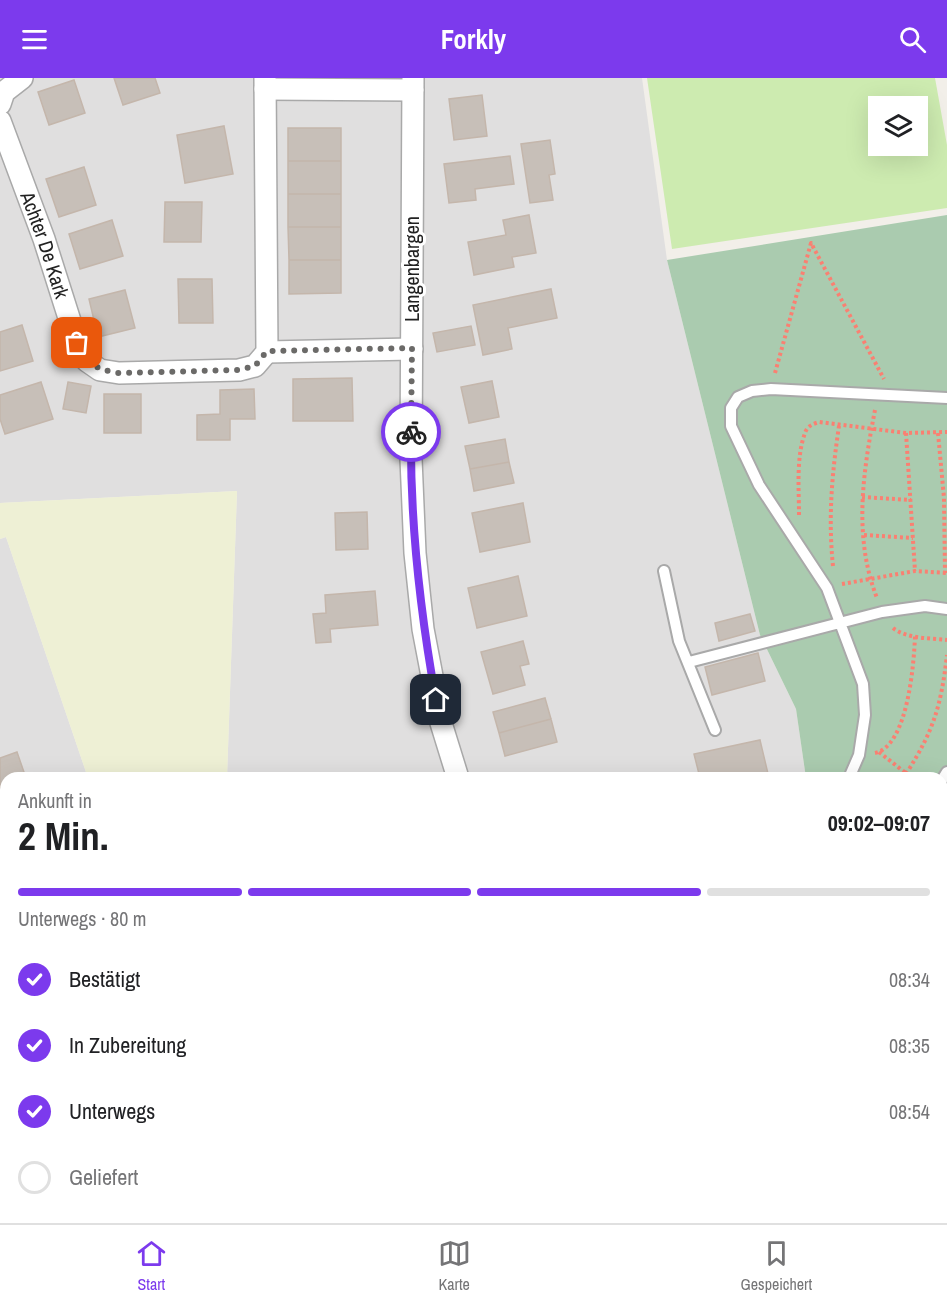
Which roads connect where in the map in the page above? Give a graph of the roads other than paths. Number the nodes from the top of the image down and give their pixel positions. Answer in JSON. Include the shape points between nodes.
{"nodes":[{"id":1,"x":22,"y":78,"type":"edge"},
{"id":2,"x":265,"y":83,"type":"edge"},
{"id":3,"x":413,"y":84,"type":"edge"},
{"id":4,"x":0,"y":104,"type":"edge"},
{"id":5,"x":0,"y":121,"type":"edge"},
{"id":6,"x":412,"y":348,"type":"junction"},
{"id":7,"x":267,"y":351,"type":"junction"},
{"id":8,"x":947,"y":398,"type":"edge"},
{"id":9,"x":663,"y":571,"type":"dead end"},
{"id":10,"x":947,"y":609,"type":"edge"},
{"id":11,"x":841,"y":624,"type":"junction"},
{"id":12,"x":689,"y":662,"type":"junction"},
{"id":13,"x":715,"y":730,"type":"dead end"},
{"id":14,"x":456,"y":772,"type":"edge"},
{"id":15,"x":852,"y":772,"type":"edge"}],
"edges":[{"from":1,"to":4,"type":"street","via":[[4,92]]},
{"from":2,"to":3,"type":"street"},
{"from":2,"to":7,"type":"street"},
{"from":3,"to":6,"type":"street","name":"Langenbargen"},
{"from":5,"to":7,"type":"street","name":"Achter De Kark","via":[[77,343],[87,361],[100,370],[119,373],[239,370],[255,366]]},
{"from":6,"to":7,"type":"street"},
{"from":6,"to":14,"type":"street","name":"Langenbargen","via":[[415,553],[441,723]]},
{"from":8,"to":11,"type":"lane","via":[[771,389],[738,397],[730,408],[731,426],[759,485],[831,586]]},
{"from":9,"to":12,"type":"lane","via":[[679,641]]},
{"from":10,"to":11,"type":"lane","via":[[925,606],[882,612]]},
{"from":11,"to":12,"type":"lane"},
{"from":11,"to":15,"type":"lane","via":[[863,684],[865,715],[859,755]]},
{"from":12,"to":13,"type":"lane"}]}
